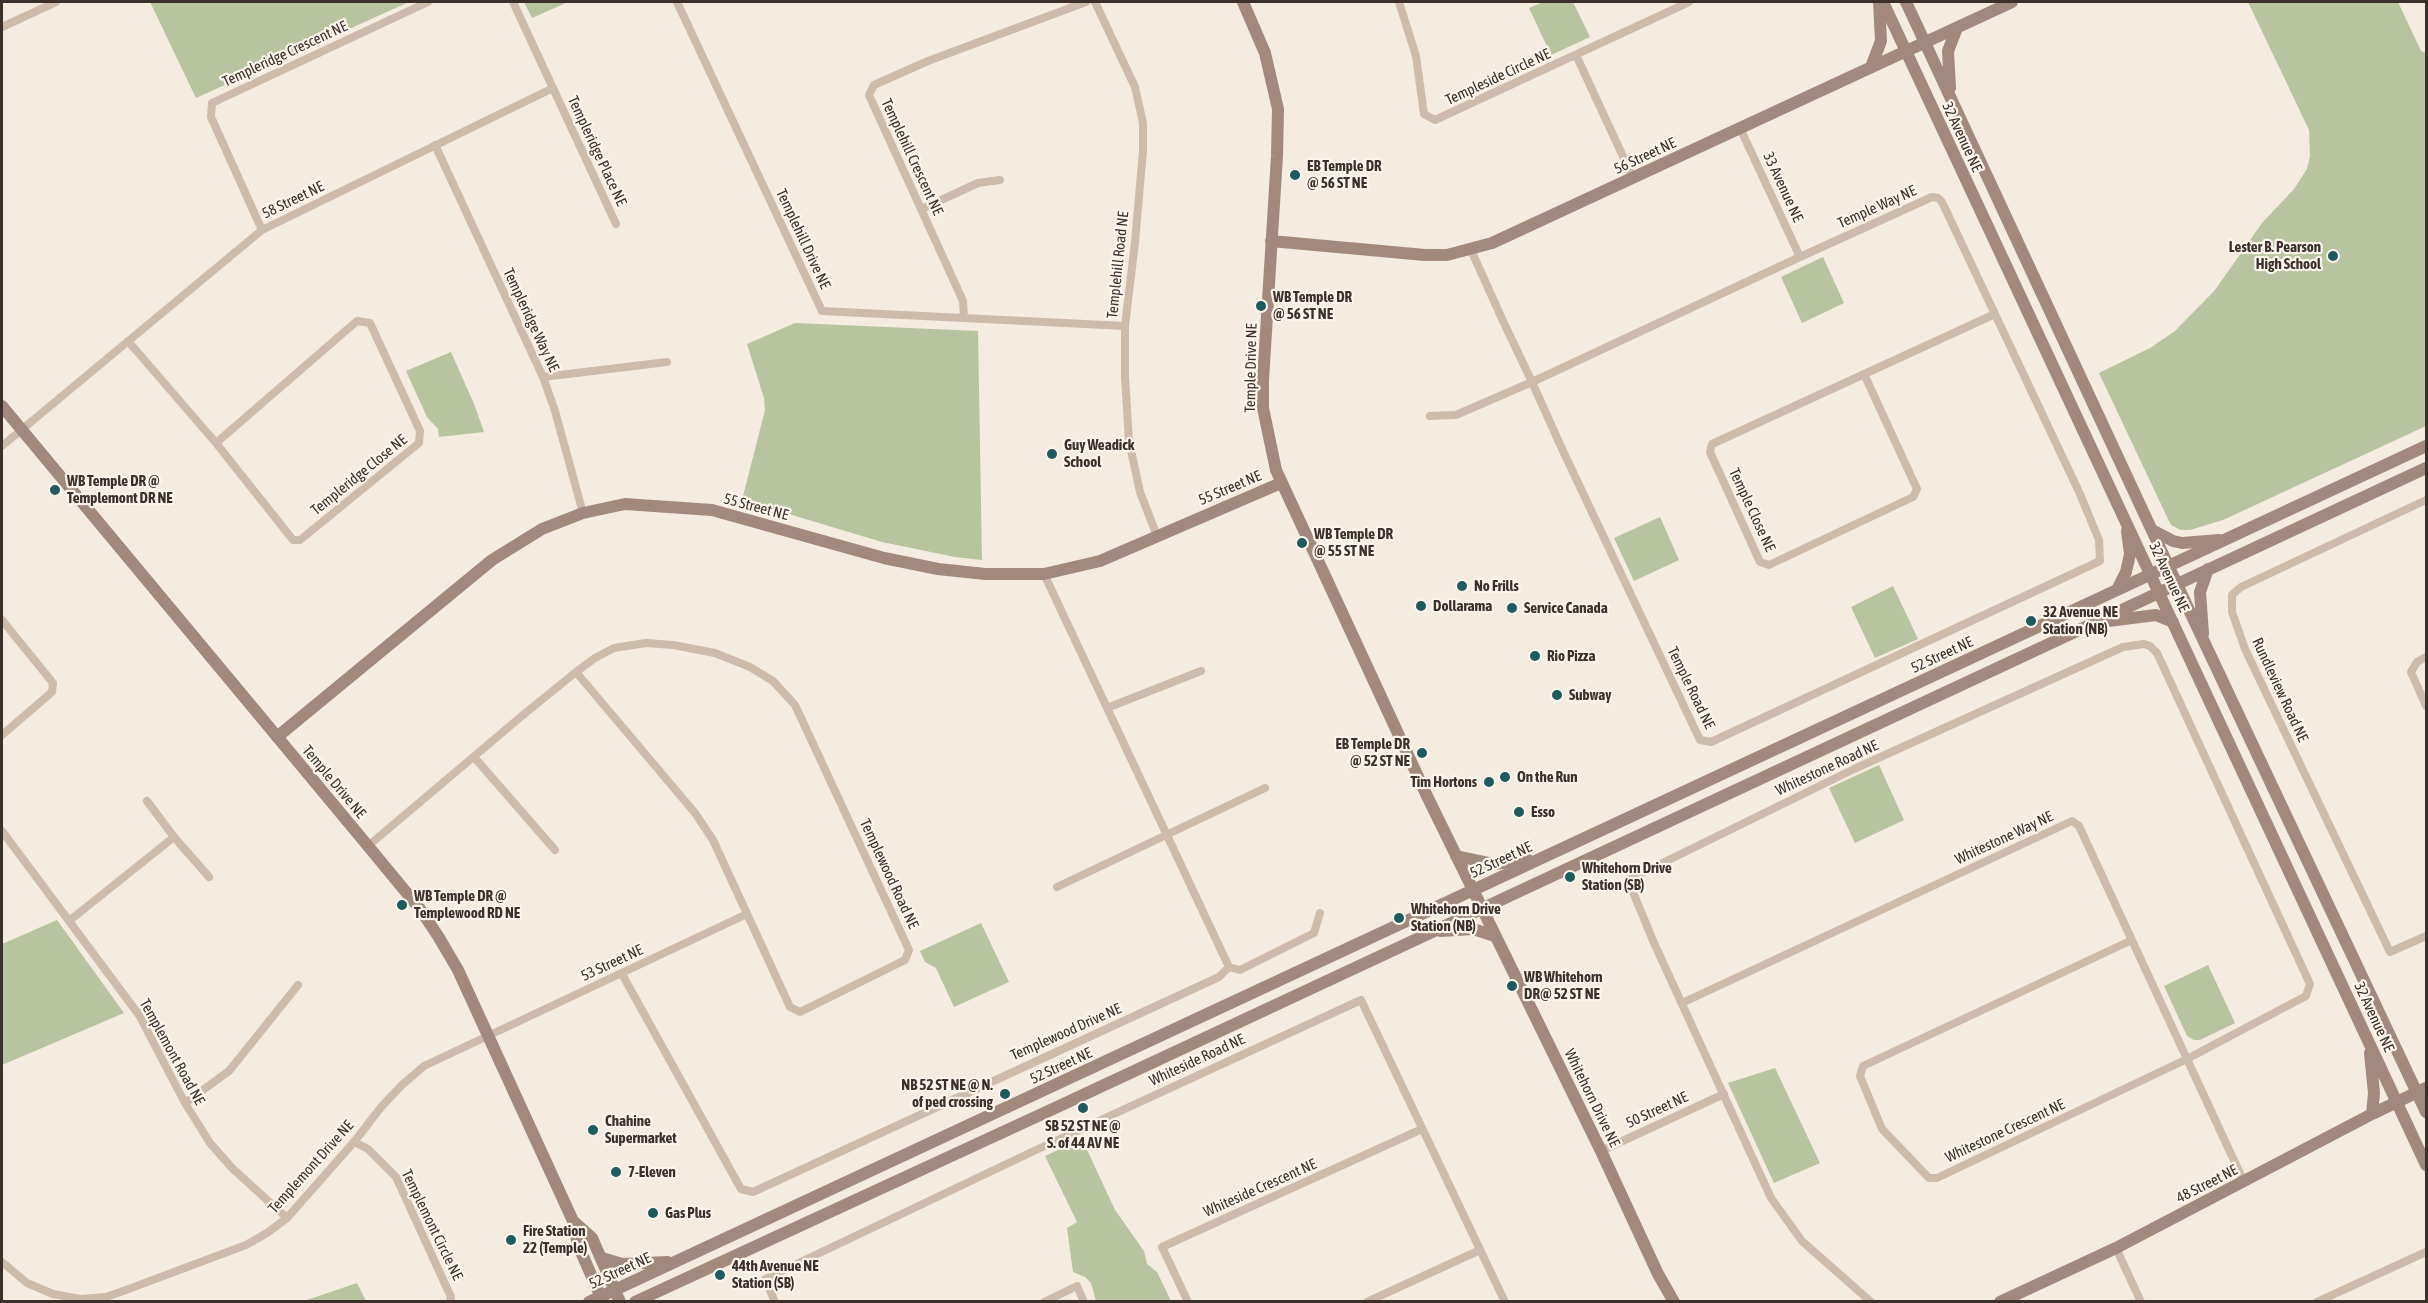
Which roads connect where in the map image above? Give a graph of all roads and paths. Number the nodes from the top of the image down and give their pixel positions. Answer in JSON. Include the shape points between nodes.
{"nodes":[{"id":1,"x":56,"y":2,"type":"edge"},
{"id":2,"x":428,"y":2,"type":"edge"},
{"id":3,"x":513,"y":2,"type":"edge"},
{"id":4,"x":677,"y":2,"type":"edge"},
{"id":5,"x":1086,"y":2,"type":"edge"},
{"id":6,"x":1095,"y":2,"type":"edge"},
{"id":7,"x":1243,"y":2,"type":"edge"},
{"id":8,"x":1399,"y":2,"type":"edge"},
{"id":9,"x":1689,"y":2,"type":"edge"},
{"id":10,"x":1881,"y":2,"type":"edge"},
{"id":11,"x":1906,"y":2,"type":"edge"},
{"id":12,"x":2012,"y":2,"type":"edge"},
{"id":13,"x":2,"y":27,"type":"edge"},
{"id":14,"x":1957,"y":28,"type":"junction"},
{"id":15,"x":1924,"y":42,"type":"junction"},
{"id":16,"x":1906,"y":51,"type":"junction"},
{"id":17,"x":1576,"y":55,"type":"junction"},
{"id":18,"x":1871,"y":67,"type":"junction"},
{"id":19,"x":553,"y":88,"type":"junction"},
{"id":20,"x":1951,"y":98,"type":"junction"},
{"id":21,"x":1740,"y":128,"type":"junction"},
{"id":22,"x":435,"y":145,"type":"junction"},
{"id":23,"x":1633,"y":178,"type":"junction"},
{"id":24,"x":1000,"y":180,"type":"dead end"},
{"id":25,"x":922,"y":209,"type":"junction"},
{"id":26,"x":616,"y":224,"type":"dead end"},
{"id":27,"x":262,"y":230,"type":"junction"},
{"id":28,"x":1271,"y":241,"type":"junction"},
{"id":29,"x":1471,"y":250,"type":"junction"},
{"id":30,"x":1800,"y":257,"type":"junction"},
{"id":31,"x":1995,"y":314,"type":"junction"},
{"id":32,"x":964,"y":318,"type":"junction"},
{"id":33,"x":1125,"y":326,"type":"junction"},
{"id":34,"x":128,"y":341,"type":"junction"},
{"id":35,"x":667,"y":362,"type":"dead end"},
{"id":36,"x":1864,"y":374,"type":"junction"},
{"id":37,"x":543,"y":377,"type":"junction"},
{"id":38,"x":1532,"y":382,"type":"junction"},
{"id":39,"x":2,"y":406,"type":"edge"},
{"id":40,"x":1430,"y":417,"type":"dead end"},
{"id":41,"x":20,"y":429,"type":"junction"},
{"id":42,"x":216,"y":443,"type":"junction"},
{"id":43,"x":2,"y":446,"type":"edge"},
{"id":44,"x":2427,"y":446,"type":"edge"},
{"id":45,"x":2427,"y":468,"type":"edge"},
{"id":46,"x":1281,"y":483,"type":"junction"},
{"id":47,"x":2427,"y":500,"type":"edge"},
{"id":48,"x":584,"y":513,"type":"junction"},
{"id":49,"x":2125,"y":518,"type":"junction"},
{"id":50,"x":2152,"y":530,"type":"junction"},
{"id":51,"x":1157,"y":536,"type":"junction"},
{"id":52,"x":2226,"y":540,"type":"junction"},
{"id":53,"x":2100,"y":561,"type":"joint"},
{"id":54,"x":2169,"y":566,"type":"junction"},
{"id":55,"x":2208,"y":569,"type":"junction"},
{"id":56,"x":1044,"y":574,"type":"junction"},
{"id":57,"x":2151,"y":574,"type":"junction"},
{"id":58,"x":2177,"y":585,"type":"junction"},
{"id":59,"x":2117,"y":590,"type":"junction"},
{"id":60,"x":2160,"y":593,"type":"junction"},
{"id":61,"x":2,"y":620,"type":"edge"},
{"id":62,"x":2173,"y":622,"type":"junction"},
{"id":63,"x":2092,"y":624,"type":"junction"},
{"id":64,"x":2204,"y":641,"type":"junction"},
{"id":65,"x":2427,"y":657,"type":"edge"},
{"id":66,"x":1202,"y":671,"type":"dead end"},
{"id":67,"x":576,"y":672,"type":"junction"},
{"id":68,"x":2427,"y":706,"type":"edge"},
{"id":69,"x":1107,"y":708,"type":"junction"},
{"id":70,"x":2,"y":735,"type":"edge"},
{"id":71,"x":277,"y":737,"type":"junction"},
{"id":72,"x":474,"y":757,"type":"junction"},
{"id":73,"x":1265,"y":788,"type":"dead end"},
{"id":74,"x":147,"y":801,"type":"dead end"},
{"id":75,"x":2,"y":831,"type":"edge"},
{"id":76,"x":1166,"y":834,"type":"junction"},
{"id":77,"x":174,"y":837,"type":"junction"},
{"id":78,"x":368,"y":846,"type":"junction"},
{"id":79,"x":555,"y":850,"type":"dead end"},
{"id":80,"x":1456,"y":856,"type":"junction"},
{"id":81,"x":1542,"y":858,"type":"junction"},
{"id":82,"x":209,"y":877,"type":"dead end"},
{"id":83,"x":1057,"y":887,"type":"dead end"},
{"id":84,"x":1473,"y":890,"type":"junction"},
{"id":85,"x":1482,"y":909,"type":"junction"},
{"id":86,"x":1320,"y":913,"type":"dead end"},
{"id":87,"x":747,"y":914,"type":"junction"},
{"id":88,"x":69,"y":921,"type":"junction"},
{"id":89,"x":1433,"y":932,"type":"junction"},
{"id":90,"x":1495,"y":936,"type":"junction"},
{"id":91,"x":2427,"y":936,"type":"edge"},
{"id":92,"x":2132,"y":940,"type":"junction"},
{"id":93,"x":1228,"y":966,"type":"junction"},
{"id":94,"x":622,"y":974,"type":"junction"},
{"id":95,"x":2310,"y":984,"type":"joint"},
{"id":96,"x":298,"y":985,"type":"dead end"},
{"id":97,"x":1682,"y":1003,"type":"junction"},
{"id":98,"x":488,"y":1035,"type":"junction"},
{"id":99,"x":2367,"y":1037,"type":"junction"},
{"id":100,"x":2187,"y":1059,"type":"junction"},
{"id":101,"x":2422,"y":1090,"type":"edge"},
{"id":102,"x":1724,"y":1094,"type":"junction"},
{"id":103,"x":2398,"y":1102,"type":"junction"},
{"id":104,"x":185,"y":1103,"type":"junction"},
{"id":105,"x":2427,"y":1112,"type":"edge"},
{"id":106,"x":2372,"y":1114,"type":"junction"},
{"id":107,"x":1422,"y":1129,"type":"junction"},
{"id":108,"x":354,"y":1142,"type":"junction"},
{"id":109,"x":1601,"y":1150,"type":"junction"},
{"id":110,"x":2427,"y":1165,"type":"edge"},
{"id":111,"x":2244,"y":1182,"type":"junction"},
{"id":112,"x":287,"y":1218,"type":"junction"},
{"id":113,"x":573,"y":1221,"type":"junction"},
{"id":114,"x":2116,"y":1248,"type":"junction"},
{"id":115,"x":1480,"y":1250,"type":"junction"},
{"id":116,"x":2427,"y":1252,"type":"edge"},
{"id":117,"x":602,"y":1258,"type":"junction"},
{"id":118,"x":2,"y":1262,"type":"edge"},
{"id":119,"x":675,"y":1262,"type":"junction"},
{"id":120,"x":618,"y":1296,"type":"edge"},
{"id":121,"x":598,"y":1300,"type":"edge"},
{"id":122,"x":450,"y":1302,"type":"edge"},
{"id":123,"x":635,"y":1302,"type":"edge"},
{"id":124,"x":775,"y":1302,"type":"edge"},
{"id":125,"x":1044,"y":1302,"type":"edge"},
{"id":126,"x":1084,"y":1302,"type":"edge"},
{"id":127,"x":1188,"y":1302,"type":"edge"},
{"id":128,"x":1367,"y":1302,"type":"edge"},
{"id":129,"x":1505,"y":1302,"type":"edge"},
{"id":130,"x":1674,"y":1302,"type":"edge"},
{"id":131,"x":1871,"y":1302,"type":"edge"},
{"id":132,"x":2000,"y":1302,"type":"edge"},
{"id":133,"x":2141,"y":1302,"type":"edge"},
{"id":134,"x":2317,"y":1302,"type":"edge"}],
"edges":[{"from":1,"to":13,"type":"street"},
{"from":2,"to":27,"type":"street","name":"Templeridge Crescent NE","via":[[212,103],[211,117]]},
{"from":3,"to":19,"type":"street"},
{"from":4,"to":32,"type":"street","name":"Templehill Drive NE","via":[[822,311]]},
{"from":5,"to":25,"type":"street","name":"Templehill Crescent NE","via":[[874,85],[869,95]]},
{"from":6,"to":33,"type":"street","name":"Templehill Road NE","via":[[1135,87],[1143,123]]},
{"from":7,"to":28,"type":"main road","name":"Temple Drive NE","via":[[1264,53],[1278,110]]},
{"from":8,"to":17,"type":"street","name":"Templeside Circle NE","via":[[1416,56],[1424,114],[1435,120]]},
{"from":9,"to":17,"type":"street","name":"Templeside Circle NE"},
{"from":10,"to":16,"type":"main road","name":"32 Avenue NE"},
{"from":10,"to":18,"type":"main road","via":[[1881,41]]},
{"from":11,"to":15,"type":"main road","name":"32 Avenue NE"},
{"from":12,"to":14,"type":"main road","name":"56 Street NE"},
{"from":14,"to":15,"type":"main road","name":"56 Street NE"},
{"from":14,"to":20,"type":"main road","via":[[1948,51]]},
{"from":15,"to":16,"type":"main road","name":"56 Street NE"},
{"from":15,"to":20,"type":"main road","name":"32 Avenue NE"},
{"from":16,"to":18,"type":"main road","name":"56 Street NE"},
{"from":16,"to":49,"type":"main road","name":"32 Avenue NE"},
{"from":17,"to":23,"type":"street"},
{"from":18,"to":21,"type":"main road","name":"56 Street NE"},
{"from":19,"to":22,"type":"street","name":"58 Street NE"},
{"from":19,"to":26,"type":"street","name":"Templeridge Place NE"},
{"from":20,"to":50,"type":"main road","name":"32 Avenue NE"},
{"from":21,"to":23,"type":"main road","name":"56 Street NE"},
{"from":21,"to":30,"type":"street","name":"33 Avenue NE"},
{"from":22,"to":27,"type":"street","name":"58 Street NE"},
{"from":22,"to":37,"type":"street","name":"Templeridge Way NE"},
{"from":23,"to":29,"type":"main road","name":"56 Street NE"},
{"from":24,"to":25,"type":"street","via":[[978,183]]},
{"from":25,"to":32,"type":"street","name":"Templehill Crescent NE","via":[[963,301]]},
{"from":27,"to":34,"type":"street","name":"58 Street NE"},
{"from":28,"to":29,"type":"main road","name":"56 Street NE","via":[[1425,255]]},
{"from":28,"to":46,"type":"main road","name":"Temple Drive NE","via":[[1263,408]]},
{"from":29,"to":38,"type":"street","name":"Temple Road NE"},
{"from":30,"to":31,"type":"street","name":"Temple Way NE","via":[[1932,197],[1938,198]]},
{"from":30,"to":38,"type":"street","name":"Temple Way NE"},
{"from":31,"to":36,"type":"street","name":"Temple Close NE"},
{"from":31,"to":53,"type":"street","name":"Temple Way NE","via":[[2080,494],[2099,540]]},
{"from":32,"to":33,"type":"street","name":"Templehill Drive NE"},
{"from":33,"to":51,"type":"street","name":"Templehill Road NE","via":[[1129,441],[1140,492]]},
{"from":34,"to":41,"type":"street","name":"58 Street NE"},
{"from":34,"to":42,"type":"street","name":"Templeridge Close NE"},
{"from":35,"to":37,"type":"street"},
{"from":36,"to":36,"type":"street","name":"Temple Close NE","via":[[1917,489],[1913,497],[1769,565],[1760,562],[1710,452],[1712,444]]},
{"from":37,"to":48,"type":"street","name":"Templeridge Way NE"},
{"from":38,"to":40,"type":"street","name":"Temple Way NE","via":[[1455,415]]},
{"from":38,"to":53,"type":"street","name":"Temple Road NE","via":[[1700,740],[1711,742]]},
{"from":39,"to":41,"type":"main road","name":"Temple Drive NE"},
{"from":41,"to":43,"type":"street"},
{"from":41,"to":71,"type":"main road","name":"Temple Drive NE"},
{"from":42,"to":42,"type":"street","name":"Templeridge Close NE","via":[[293,540],[300,540],[419,443],[420,431],[370,323],[357,321]]},
{"from":44,"to":52,"type":"main road","name":"52 Street NE"},
{"from":45,"to":55,"type":"main road"},
{"from":46,"to":51,"type":"main road","name":"55 Street NE"},
{"from":46,"to":80,"type":"main road","name":"Temple Drive NE"},
{"from":47,"to":91,"type":"street","name":"Rundleview Road NE","via":[[2241,587],[2232,595],[2232,612],[2245,649],[2390,952]]},
{"from":48,"to":56,"type":"main road","name":"55 Street NE","via":[[625,504],[712,510],[938,569]]},
{"from":48,"to":71,"type":"main road","name":"55 Street NE","via":[[542,529],[492,560]]},
{"from":49,"to":57,"type":"main road","name":"32 Avenue NE"},
{"from":49,"to":59,"type":"main road","via":[[2130,554]]},
{"from":50,"to":52,"type":"main road","via":[[2182,543]]},
{"from":50,"to":54,"type":"main road","name":"32 Avenue NE"},
{"from":51,"to":56,"type":"main road","name":"55 Street NE","via":[[1100,561]]},
{"from":52,"to":54,"type":"main road","name":"52 Street NE"},
{"from":54,"to":57,"type":"main road","name":"52 Street NE"},
{"from":54,"to":58,"type":"main road","name":"32 Avenue NE"},
{"from":55,"to":58,"type":"main road"},
{"from":55,"to":64,"type":"main road","via":[[2200,592]]},
{"from":56,"to":69,"type":"street"},
{"from":57,"to":59,"type":"main road","name":"52 Street NE"},
{"from":57,"to":60,"type":"main road","name":"32 Avenue NE"},
{"from":58,"to":60,"type":"main road"},
{"from":58,"to":64,"type":"main road","name":"32 Avenue NE"},
{"from":59,"to":81,"type":"main road","name":"52 Street NE"},
{"from":60,"to":62,"type":"main road","name":"32 Avenue NE"},
{"from":60,"to":63,"type":"main road"},
{"from":61,"to":70,"type":"street","via":[[53,683],[52,692]]},
{"from":62,"to":63,"type":"main road","via":[[2157,615]]},
{"from":62,"to":99,"type":"main road","name":"32 Avenue NE"},
{"from":63,"to":85,"type":"main road"},
{"from":64,"to":101,"type":"main road","name":"32 Avenue NE"},
{"from":65,"to":68,"type":"street","via":[[2417,662],[2411,672]]},
{"from":66,"to":69,"type":"street"},
{"from":67,"to":72,"type":"street","name":"Templewood Road NE"},
{"from":67,"to":87,"type":"street","name":"Templewood Road NE","via":[[696,813]]},
{"from":67,"to":87,"type":"street","name":"Templewood Road NE","via":[[614,648],[645,643],[715,653],[773,681],[795,705],[909,950],[905,960],[800,1012],[790,1007]]},
{"from":69,"to":76,"type":"street"},
{"from":71,"to":78,"type":"main road","name":"Temple Drive NE"},
{"from":72,"to":78,"type":"street","name":"Templewood Road NE"},
{"from":72,"to":79,"type":"street"},
{"from":73,"to":76,"type":"street"},
{"from":74,"to":77,"type":"street"},
{"from":75,"to":88,"type":"street","name":"Templemont Road NE"},
{"from":76,"to":83,"type":"street"},
{"from":76,"to":93,"type":"street"},
{"from":77,"to":82,"type":"street"},
{"from":77,"to":88,"type":"street"},
{"from":78,"to":98,"type":"main road","name":"Temple Drive NE","via":[[438,936]]},
{"from":80,"to":81,"type":"main road","via":[[1494,864]]},
{"from":80,"to":84,"type":"main road","name":"Temple Drive NE"},
{"from":81,"to":84,"type":"main road","name":"52 Street NE"},
{"from":84,"to":85,"type":"main road","name":"Temple Drive NE"},
{"from":84,"to":119,"type":"main road","name":"52 Street NE"},
{"from":85,"to":89,"type":"main road"},
{"from":85,"to":90,"type":"main road","name":"Whitehorn Drive NE"},
{"from":86,"to":93,"type":"street","via":[[1314,933],[1240,970]]},
{"from":87,"to":94,"type":"street","name":"53 Street NE"},
{"from":88,"to":104,"type":"street","name":"Templemont Road NE","via":[[139,1015]]},
{"from":89,"to":90,"type":"main road","via":[[1473,929]]},
{"from":89,"to":123,"type":"main road"},
{"from":90,"to":109,"type":"main road","name":"Whitehorn Drive NE"},
{"from":92,"to":97,"type":"street","name":"Whitestone Way NE","via":[[2079,826],[2072,821]]},
{"from":92,"to":100,"type":"street","name":"Whitestone Way NE"},
{"from":92,"to":100,"type":"street","name":"Whitestone Crescent NE","via":[[1863,1066],[1860,1076],[1882,1129],[1929,1178],[1937,1178]]},
{"from":93,"to":94,"type":"street","name":"Templewood Drive NE","via":[[1220,977],[753,1192],[741,1190]]},
{"from":94,"to":98,"type":"street","name":"53 Street NE"},
{"from":95,"to":97,"type":"street","name":"Whitestone Road NE","via":[[2157,653],[2144,644],[2123,647],[1865,765],[1628,880]]},
{"from":95,"to":100,"type":"street","name":"Whitestone Crescent NE","via":[[2306,996]]},
{"from":96,"to":104,"type":"street","via":[[229,1071]]},
{"from":97,"to":102,"type":"street","name":"Whitestone Road NE"},
{"from":98,"to":108,"type":"street","name":"Templemont Drive NE","via":[[424,1066],[402,1084]]},
{"from":98,"to":113,"type":"main road","name":"Temple Drive NE"},
{"from":99,"to":103,"type":"main road","name":"32 Avenue NE"},
{"from":99,"to":106,"type":"main road","via":[[2373,1070]]},
{"from":100,"to":111,"type":"street","name":"Whitestone Way NE"},
{"from":101,"to":103,"type":"main road","name":"48 Street NE"},
{"from":101,"to":105,"type":"main road","name":"32 Avenue NE"},
{"from":102,"to":109,"type":"street","name":"50 Street NE"},
{"from":102,"to":131,"type":"street","name":"Whitestone Road NE","via":[[1771,1198],[1786,1221],[1802,1241]]},
{"from":103,"to":106,"type":"main road","name":"48 Street NE"},
{"from":103,"to":110,"type":"main road","name":"32 Avenue NE"},
{"from":104,"to":112,"type":"street","name":"Templemont Road NE","via":[[210,1143],[232,1168]]},
{"from":106,"to":111,"type":"main road","name":"48 Street NE"},
{"from":107,"to":115,"type":"street","name":"Whiteside Road NE"},
{"from":107,"to":124,"type":"street","name":"Whiteside Road NE","via":[[1361,1000],[765,1280]]},
{"from":107,"to":127,"type":"street","name":"Whiteside Crescent NE","via":[[1162,1247]]},
{"from":108,"to":112,"type":"street","name":"Templemont Drive NE"},
{"from":108,"to":122,"type":"street","name":"Templemont Circle NE","via":[[368,1149],[396,1177],[452,1297]]},
{"from":109,"to":130,"type":"main road","name":"Whitehorn Drive NE"},
{"from":111,"to":114,"type":"main road","name":"48 Street NE"},
{"from":112,"to":118,"type":"street","name":"Templemont Drive NE","via":[[246,1245],[106,1297],[80,1299],[53,1294],[27,1283]]},
{"from":113,"to":117,"type":"main road","name":"Temple Drive NE","via":[[592,1238]]},
{"from":113,"to":121,"type":"main road","name":"Temple Drive NE"},
{"from":114,"to":132,"type":"main road","name":"48 Street NE"},
{"from":114,"to":133,"type":"street"},
{"from":115,"to":128,"type":"street"},
{"from":115,"to":129,"type":"street","name":"Whiteside Road NE"},
{"from":116,"to":134,"type":"street"},
{"from":117,"to":119,"type":"main road","via":[[622,1264]]},
{"from":117,"to":120,"type":"main road","name":"Temple Drive NE"},
{"from":119,"to":120,"type":"main road","name":"52 Street NE"},
{"from":120,"to":121,"type":"main road","name":"52 Street NE"},
{"from":125,"to":126,"type":"street","via":[[1077,1286]]}]}
